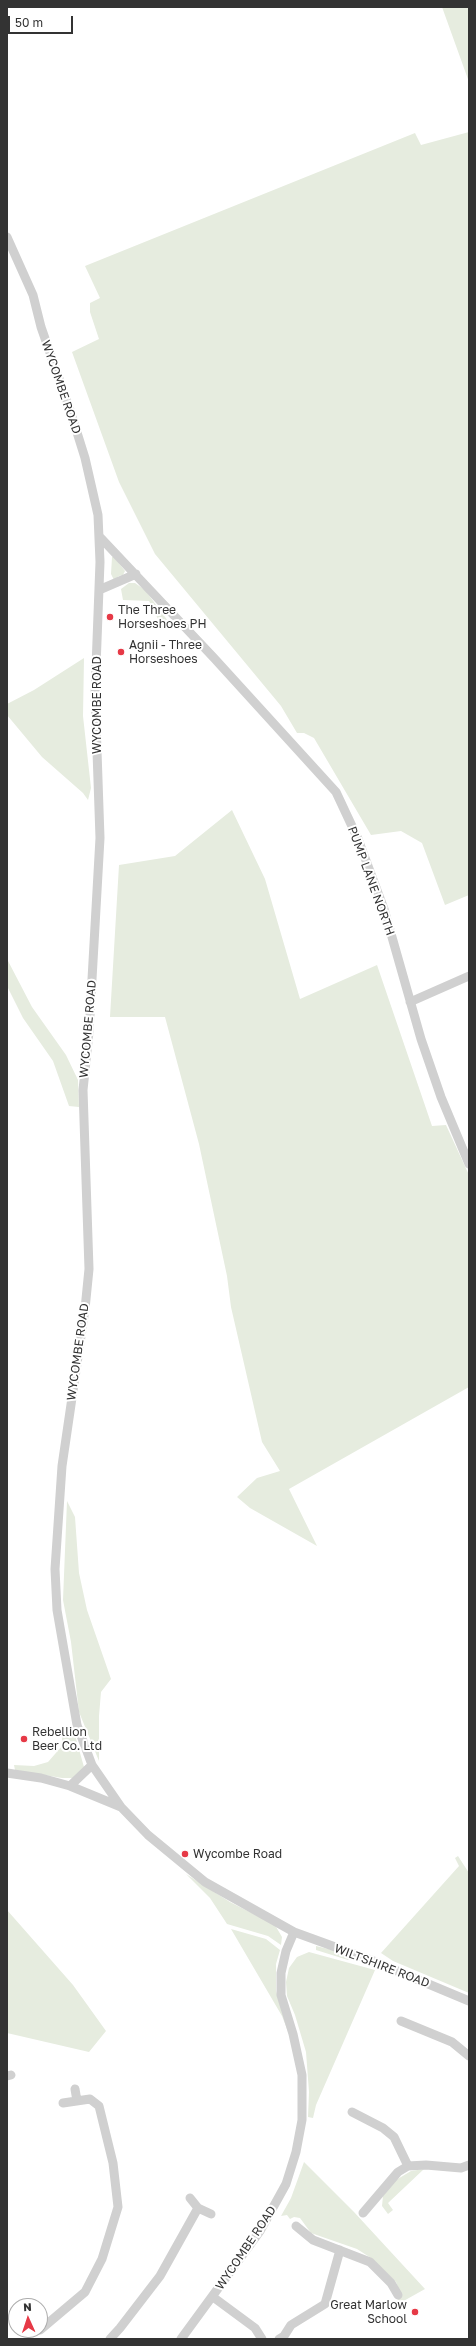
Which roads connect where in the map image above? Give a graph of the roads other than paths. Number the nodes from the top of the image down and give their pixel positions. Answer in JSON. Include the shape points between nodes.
{"nodes":[{"id":1,"x":7,"y":237,"type":"edge"},
{"id":2,"x":99,"y":536,"type":"junction"},
{"id":3,"x":136,"y":574,"type":"junction"},
{"id":4,"x":99,"y":590,"type":"junction"},
{"id":5,"x":469,"y":976,"type":"edge"},
{"id":6,"x":410,"y":1002,"type":"junction"},
{"id":7,"x":469,"y":1164,"type":"edge"},
{"id":8,"x":92,"y":1765,"type":"junction"},
{"id":9,"x":7,"y":1773,"type":"edge"},
{"id":10,"x":70,"y":1786,"type":"junction"},
{"id":11,"x":121,"y":1807,"type":"junction"},
{"id":12,"x":294,"y":1932,"type":"junction"},
{"id":13,"x":469,"y":2001,"type":"edge"},
{"id":14,"x":401,"y":2021,"type":"dead end"},
{"id":15,"x":469,"y":2056,"type":"edge"},
{"id":16,"x":75,"y":2089,"type":"dead end"},
{"id":17,"x":77,"y":2101,"type":"junction"},
{"id":18,"x":63,"y":2102,"type":"dead end"},
{"id":19,"x":352,"y":2112,"type":"dead end"},
{"id":20,"x":469,"y":2165,"type":"edge"},
{"id":21,"x":408,"y":2166,"type":"junction"},
{"id":22,"x":190,"y":2198,"type":"dead end"},
{"id":23,"x":198,"y":2208,"type":"junction"},
{"id":24,"x":364,"y":2213,"type":"dead end"},
{"id":25,"x":211,"y":2214,"type":"dead end"},
{"id":26,"x":296,"y":2226,"type":"dead end"},
{"id":27,"x":340,"y":2250,"type":"junction"},
{"id":28,"x":398,"y":2295,"type":"dead end"},
{"id":29,"x":214,"y":2297,"type":"junction"},
{"id":30,"x":48,"y":2323,"type":"edge"},
{"id":31,"x":110,"y":2339,"type":"edge"},
{"id":32,"x":181,"y":2339,"type":"edge"},
{"id":33,"x":262,"y":2339,"type":"edge"},
{"id":34,"x":279,"y":2339,"type":"edge"}],
"edges":[{"from":1,"to":2,"type":"street","name":"WYCOMBE ROAD","via":[[33,295],[70,410],[98,515]]},
{"from":2,"to":3,"type":"street","name":"PUMP LANE NORTH"},
{"from":2,"to":4,"type":"street","name":"WYCOMBE ROAD"},
{"from":3,"to":4,"type":"street"},
{"from":3,"to":6,"type":"street","name":"PUMP LANE NORTH","via":[[336,792],[358,839],[384,909]]},
{"from":4,"to":8,"type":"street","name":"WYCOMBE ROAD","via":[[95,693],[100,838],[89,1032],[83,1090],[89,1269],[62,1466],[56,1569],[56,1610],[77,1726]]},
{"from":5,"to":6,"type":"street"},
{"from":6,"to":7,"type":"street","name":"PUMP LANE NORTH","via":[[441,1097]]},
{"from":8,"to":10,"type":"street"},
{"from":8,"to":11,"type":"street","name":"WYCOMBE ROAD"},
{"from":9,"to":10,"type":"street"},
{"from":10,"to":11,"type":"street"},
{"from":11,"to":12,"type":"street","name":"WYCOMBE ROAD","via":[[148,1835],[205,1882]]},
{"from":12,"to":13,"type":"street","name":"WILTSHIRE ROAD","via":[[371,1960]]},
{"from":12,"to":29,"type":"street","name":"WYCOMBE ROAD","via":[[281,1973],[281,1995],[302,2075],[302,2120],[296,2152],[286,2184],[272,2212]]},
{"from":14,"to":15,"type":"street","via":[[452,2042]]},
{"from":16,"to":17,"type":"street"},
{"from":17,"to":18,"type":"street"},
{"from":17,"to":30,"type":"street","via":[[90,2099],[99,2106],[113,2163],[118,2207],[102,2259],[85,2292]]},
{"from":19,"to":21,"type":"street","via":[[383,2128],[394,2137]]},
{"from":20,"to":21,"type":"street","via":[[461,2168],[426,2164]]},
{"from":21,"to":24,"type":"street","via":[[398,2172]]},
{"from":22,"to":23,"type":"street"},
{"from":23,"to":25,"type":"street"},
{"from":23,"to":31,"type":"street","via":[[160,2276]]},
{"from":26,"to":27,"type":"street","via":[[313,2240]]},
{"from":27,"to":28,"type":"street","via":[[370,2262],[391,2283]]},
{"from":27,"to":34,"type":"street","via":[[325,2304],[291,2325]]},
{"from":29,"to":32,"type":"street","name":"WYCOMBE ROAD"},
{"from":29,"to":33,"type":"street","via":[[255,2328]]}]}
